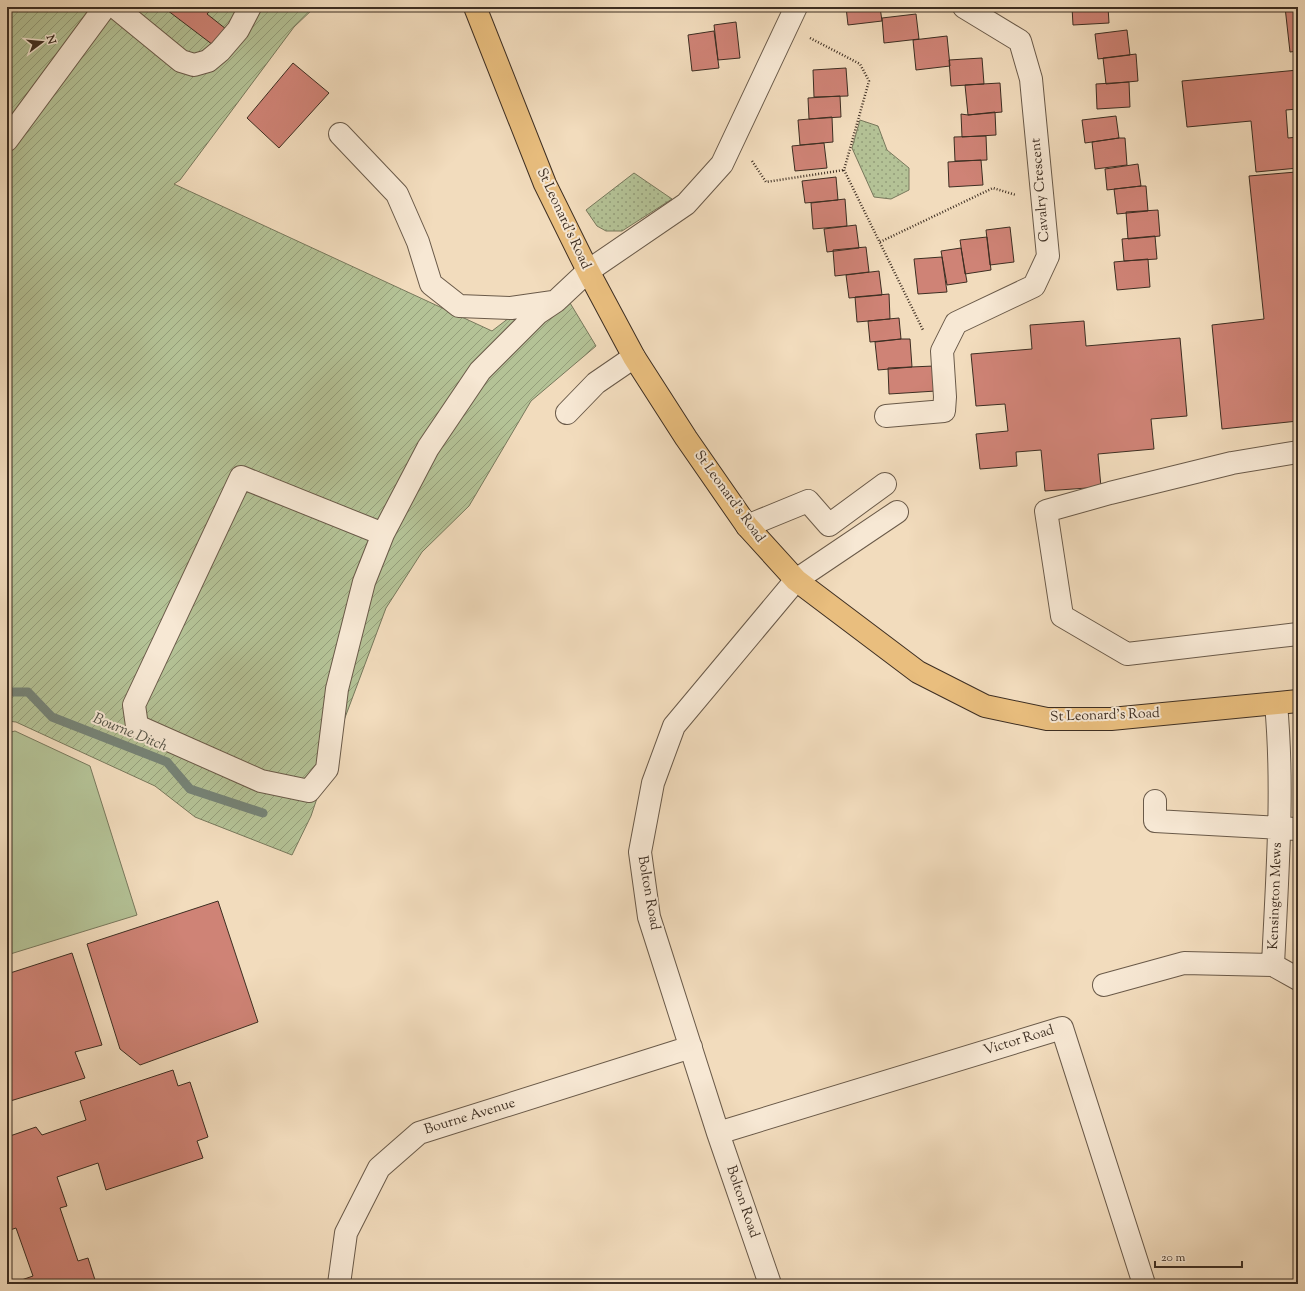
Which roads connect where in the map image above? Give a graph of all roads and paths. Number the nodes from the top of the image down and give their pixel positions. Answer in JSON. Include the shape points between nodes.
{"nodes":[{"id":1,"x":105,"y":7,"type":"edge"},
{"id":2,"x":115,"y":7,"type":"edge"},
{"id":3,"x":250,"y":7,"type":"edge"},
{"id":4,"x":475,"y":7,"type":"edge"},
{"id":5,"x":796,"y":7,"type":"edge"},
{"id":6,"x":964,"y":7,"type":"edge"},
{"id":7,"x":788,"y":27,"type":"junction"},
{"id":8,"x":340,"y":134,"type":"dead end"},
{"id":9,"x":7,"y":140,"type":"edge"},
{"id":10,"x":751,"y":159,"type":"dead end"},
{"id":11,"x":844,"y":170,"type":"junction"},
{"id":12,"x":1043,"y":203,"type":"junction"},
{"id":13,"x":880,"y":242,"type":"junction"},
{"id":14,"x":588,"y":271,"type":"junction"},
{"id":15,"x":556,"y":301,"type":"junction"},
{"id":16,"x":942,"y":351,"type":"junction"},
{"id":17,"x":634,"y":357,"type":"junction"},
{"id":18,"x":567,"y":413,"type":"dead end"},
{"id":19,"x":886,"y":416,"type":"dead end"},
{"id":20,"x":1298,"y":452,"type":"edge"},
{"id":21,"x":884,"y":484,"type":"dead end"},
{"id":22,"x":897,"y":512,"type":"dead end"},
{"id":23,"x":747,"y":526,"type":"junction"},
{"id":24,"x":383,"y":534,"type":"junction"},
{"id":25,"x":796,"y":580,"type":"junction"},
{"id":26,"x":1298,"y":634,"type":"edge"},
{"id":27,"x":1298,"y":701,"type":"edge"},
{"id":28,"x":1276,"y":704,"type":"junction"},
{"id":29,"x":1155,"y":801,"type":"dead end"},
{"id":30,"x":1288,"y":828,"type":"edge"},
{"id":31,"x":1273,"y":965,"type":"junction"},
{"id":32,"x":1298,"y":978,"type":"edge"},
{"id":33,"x":1104,"y":985,"type":"dead end"},
{"id":34,"x":691,"y":1047,"type":"junction"},
{"id":35,"x":718,"y":1133,"type":"junction"},
{"id":36,"x":339,"y":1284,"type":"edge"},
{"id":37,"x":770,"y":1284,"type":"edge"},
{"id":38,"x":1144,"y":1284,"type":"edge"}],
"edges":[{"from":1,"to":9,"type":"street"},
{"from":2,"to":3,"type":"street","via":[[181,61],[194,65],[208,61],[220,51],[238,30]]},
{"from":4,"to":14,"type":"main road","name":"St Leonard's Road","via":[[545,184]]},
{"from":5,"to":7,"type":"street"},
{"from":6,"to":12,"type":"street","name":"Cavalry Crescent","via":[[1020,41],[1031,79]]},
{"from":7,"to":11,"type":"path","via":[[860,64],[869,81]]},
{"from":7,"to":14,"type":"street","via":[[722,164],[686,204]]},
{"from":8,"to":15,"type":"street","via":[[397,194],[418,242],[431,284],[460,306],[511,308]]},
{"from":10,"to":11,"type":"path","via":[[766,182]]},
{"from":11,"to":13,"type":"path"},
{"from":12,"to":13,"type":"path","via":[[993,188]]},
{"from":12,"to":16,"type":"street","name":"Cavalry Crescent","via":[[1048,256],[1034,286],[956,323]]},
{"from":13,"to":16,"type":"path","via":[[928,340]]},
{"from":14,"to":15,"type":"street"},
{"from":14,"to":17,"type":"main road","name":"St Leonard's Road"},
{"from":15,"to":24,"type":"street","via":[[538,313],[480,372],[428,448]]},
{"from":16,"to":19,"type":"street","via":[[944,411]]},
{"from":17,"to":18,"type":"street","via":[[596,384]]},
{"from":17,"to":23,"type":"main road","name":"St Leonard's Road"},
{"from":20,"to":26,"type":"street","via":[[1232,463],[1046,511],[1062,616],[1127,654]]},
{"from":21,"to":23,"type":"street","via":[[829,525],[808,501]]},
{"from":22,"to":25,"type":"street","name":"Bolton Road"},
{"from":23,"to":25,"type":"main road","name":"St Leonard's Road"},
{"from":24,"to":24,"type":"street","via":[[364,582],[337,689],[327,769],[309,791],[262,781],[137,726],[134,705],[241,477]]},
{"from":25,"to":28,"type":"main road","name":"St Leonard's Road","via":[[918,672],[985,706],[1046,719],[1111,718]]},
{"from":25,"to":34,"type":"street","name":"Bolton Road","via":[[674,726],[653,783],[640,852],[649,917]]},
{"from":27,"to":28,"type":"main road","name":"St Leonard's Road"},
{"from":28,"to":30,"type":"street","name":"Kensington Mews"},
{"from":29,"to":30,"type":"street","name":"Kensington Mews","via":[[1155,821]]},
{"from":30,"to":31,"type":"street","name":"Kensington Mews"},
{"from":31,"to":32,"type":"street","name":"Kensington Mews"},
{"from":31,"to":33,"type":"street","name":"Kensington Mews","via":[[1184,963]]},
{"from":34,"to":35,"type":"street","name":"Bolton Road"},
{"from":34,"to":36,"type":"street","name":"Bourne Avenue","via":[[419,1133],[379,1168],[346,1233]]},
{"from":35,"to":37,"type":"street","name":"Bolton Road"},
{"from":35,"to":38,"type":"street","name":"Victor Road","via":[[1062,1028]]}]}
